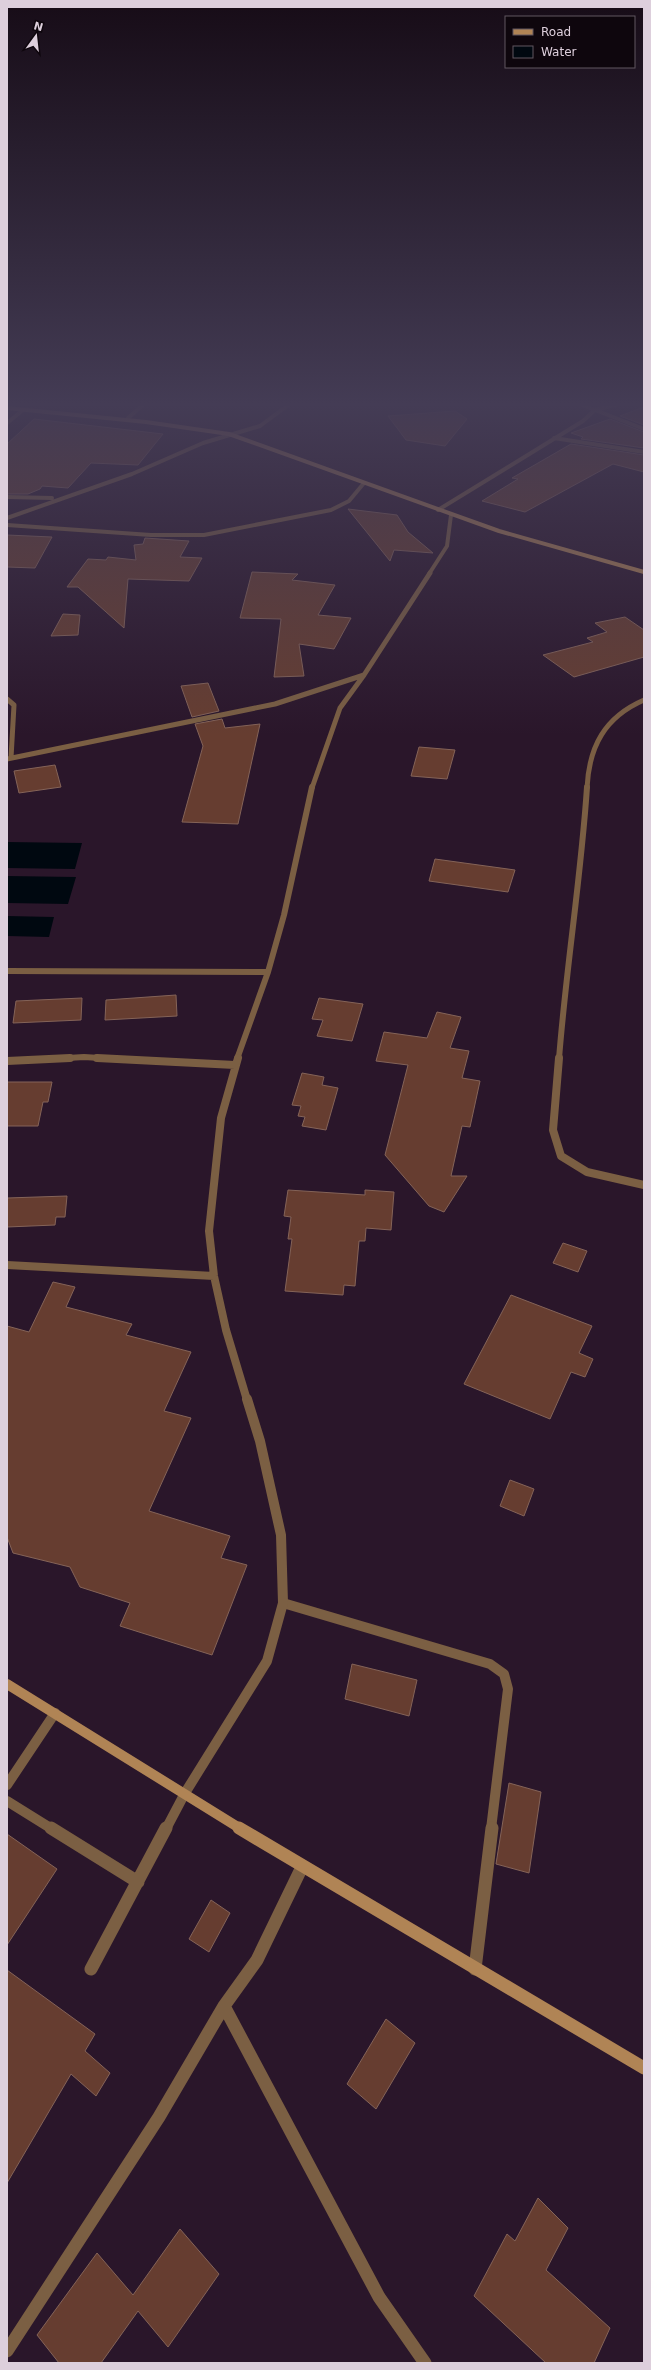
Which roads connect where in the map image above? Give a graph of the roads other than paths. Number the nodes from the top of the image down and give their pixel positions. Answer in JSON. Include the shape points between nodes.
{"nodes":[{"id":1,"x":18,"y":514,"type":"edge"},
{"id":2,"x":317,"y":514,"type":"edge"},
{"id":3,"x":447,"y":514,"type":"edge"},
{"id":4,"x":451,"y":515,"type":"junction"},
{"id":5,"x":7,"y":518,"type":"edge"},
{"id":6,"x":7,"y":526,"type":"edge"},
{"id":7,"x":644,"y":572,"type":"edge"},
{"id":8,"x":364,"y":676,"type":"junction"},
{"id":9,"x":7,"y":699,"type":"edge"},
{"id":10,"x":644,"y":700,"type":"edge"},
{"id":11,"x":9,"y":758,"type":"edge"},
{"id":12,"x":7,"y":971,"type":"edge"},
{"id":13,"x":268,"y":972,"type":"junction"},
{"id":14,"x":7,"y":1061,"type":"edge"},
{"id":15,"x":235,"y":1065,"type":"junction"},
{"id":16,"x":644,"y":1185,"type":"edge"},
{"id":17,"x":7,"y":1265,"type":"edge"},
{"id":18,"x":214,"y":1276,"type":"junction"},
{"id":19,"x":283,"y":1603,"type":"junction"},
{"id":20,"x":7,"y":1684,"type":"edge"},
{"id":21,"x":55,"y":1713,"type":"junction"},
{"id":22,"x":7,"y":1785,"type":"edge"},
{"id":23,"x":185,"y":1793,"type":"junction"},
{"id":24,"x":7,"y":1801,"type":"edge"},
{"id":25,"x":302,"y":1867,"type":"junction"},
{"id":26,"x":138,"y":1882,"type":"junction"},
{"id":27,"x":91,"y":1969,"type":"dead end"},
{"id":28,"x":475,"y":1969,"type":"junction"},
{"id":29,"x":224,"y":2006,"type":"junction"},
{"id":30,"x":644,"y":2068,"type":"edge"},
{"id":31,"x":7,"y":2351,"type":"edge"},
{"id":32,"x":425,"y":2363,"type":"edge"}],
"edges":[{"from":1,"to":5,"type":"street"},
{"from":2,"to":6,"type":"street","via":[[204,535],[151,535]]},
{"from":3,"to":4,"type":"street"},
{"from":4,"to":7,"type":"street"},
{"from":4,"to":8,"type":"street","via":[[447,546]]},
{"from":8,"to":11,"type":"street","via":[[276,704]]},
{"from":8,"to":13,"type":"street","via":[[340,708],[330,729],[310,795],[284,916]]},
{"from":9,"to":11,"type":"street","via":[[14,705]]},
{"from":10,"to":16,"type":"street","via":[[628,707],[609,723],[591,753],[553,1130],[561,1156],[586,1172]]},
{"from":12,"to":13,"type":"street"},
{"from":13,"to":15,"type":"street"},
{"from":14,"to":15,"type":"street","via":[[84,1057]]},
{"from":15,"to":18,"type":"street","via":[[221,1118],[211,1204],[209,1231]]},
{"from":17,"to":18,"type":"street"},
{"from":18,"to":19,"type":"street","via":[[226,1330],[260,1442],[281,1535]]},
{"from":19,"to":23,"type":"street","via":[[267,1661]]},
{"from":19,"to":28,"type":"street","via":[[490,1664],[504,1674],[508,1689]]},
{"from":20,"to":21,"type":"street"},
{"from":21,"to":22,"type":"street"},
{"from":21,"to":23,"type":"street"},
{"from":23,"to":25,"type":"street"},
{"from":23,"to":26,"type":"street"},
{"from":24,"to":26,"type":"street"},
{"from":25,"to":28,"type":"street"},
{"from":25,"to":29,"type":"street","via":[[257,1960]]},
{"from":26,"to":27,"type":"street"},
{"from":28,"to":30,"type":"street"},
{"from":29,"to":31,"type":"street","via":[[159,2117]]},
{"from":29,"to":32,"type":"street","via":[[379,2297]]}]}
